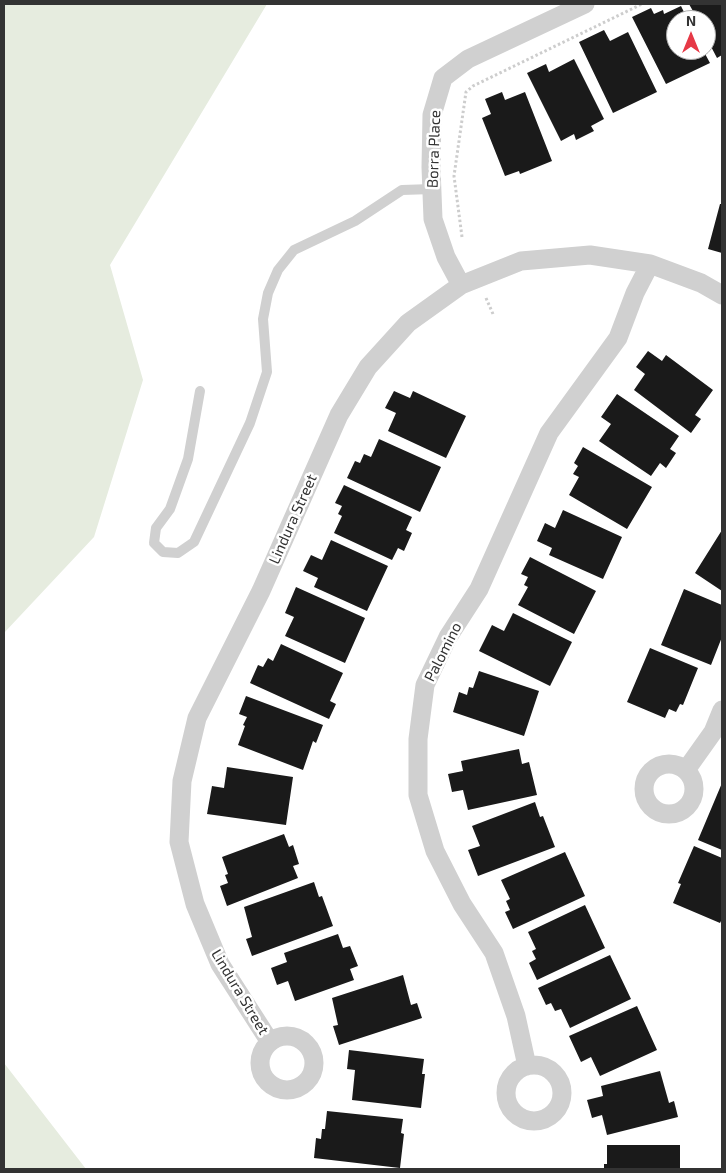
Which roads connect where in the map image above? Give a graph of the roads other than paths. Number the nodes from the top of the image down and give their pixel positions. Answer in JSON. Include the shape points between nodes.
{"nodes":[{"id":1,"x":585,"y":4,"type":"edge"},
{"id":2,"x":432,"y":189,"type":"junction"},
{"id":3,"x":650,"y":264,"type":"junction"},
{"id":4,"x":461,"y":285,"type":"junction"},
{"id":5,"x":722,"y":295,"type":"edge"},
{"id":6,"x":200,"y":391,"type":"dead end"},
{"id":7,"x":722,"y":710,"type":"edge"},
{"id":8,"x":686,"y":770,"type":"dead end"},
{"id":9,"x":270,"y":1042,"type":"dead end"},
{"id":10,"x":527,"y":1066,"type":"dead end"}],
"edges":[{"from":1,"to":2,"type":"street","name":"Borra Place","via":[[468,59],[443,78],[432,115]]},
{"from":2,"to":4,"type":"street","name":"Borra Place","via":[[433,219],[446,257]]},
{"from":2,"to":6,"type":"lane","via":[[402,190],[355,222],[294,250],[278,270],[268,293],[263,319],[267,372],[250,423],[194,542],[178,553],[163,552],[154,543],[156,528],[170,509],[188,459]]},
{"from":3,"to":4,"type":"street","name":"Lindura Street","via":[[590,255],[522,261]]},
{"from":3,"to":5,"type":"street","name":"Lindura Street","via":[[701,283]]},
{"from":3,"to":10,"type":"street","name":"Palomino","via":[[618,338],[549,433],[478,590],[448,637],[425,685],[418,739],[418,795],[435,851],[462,904],[494,953],[516,1016]]},
{"from":4,"to":9,"type":"street","name":"Lindura Street","via":[[408,322],[368,367],[339,415],[261,591],[197,718],[182,781],[179,842],[195,904],[220,964]]},
{"from":7,"to":8,"type":"street","via":[[713,732]]}]}
